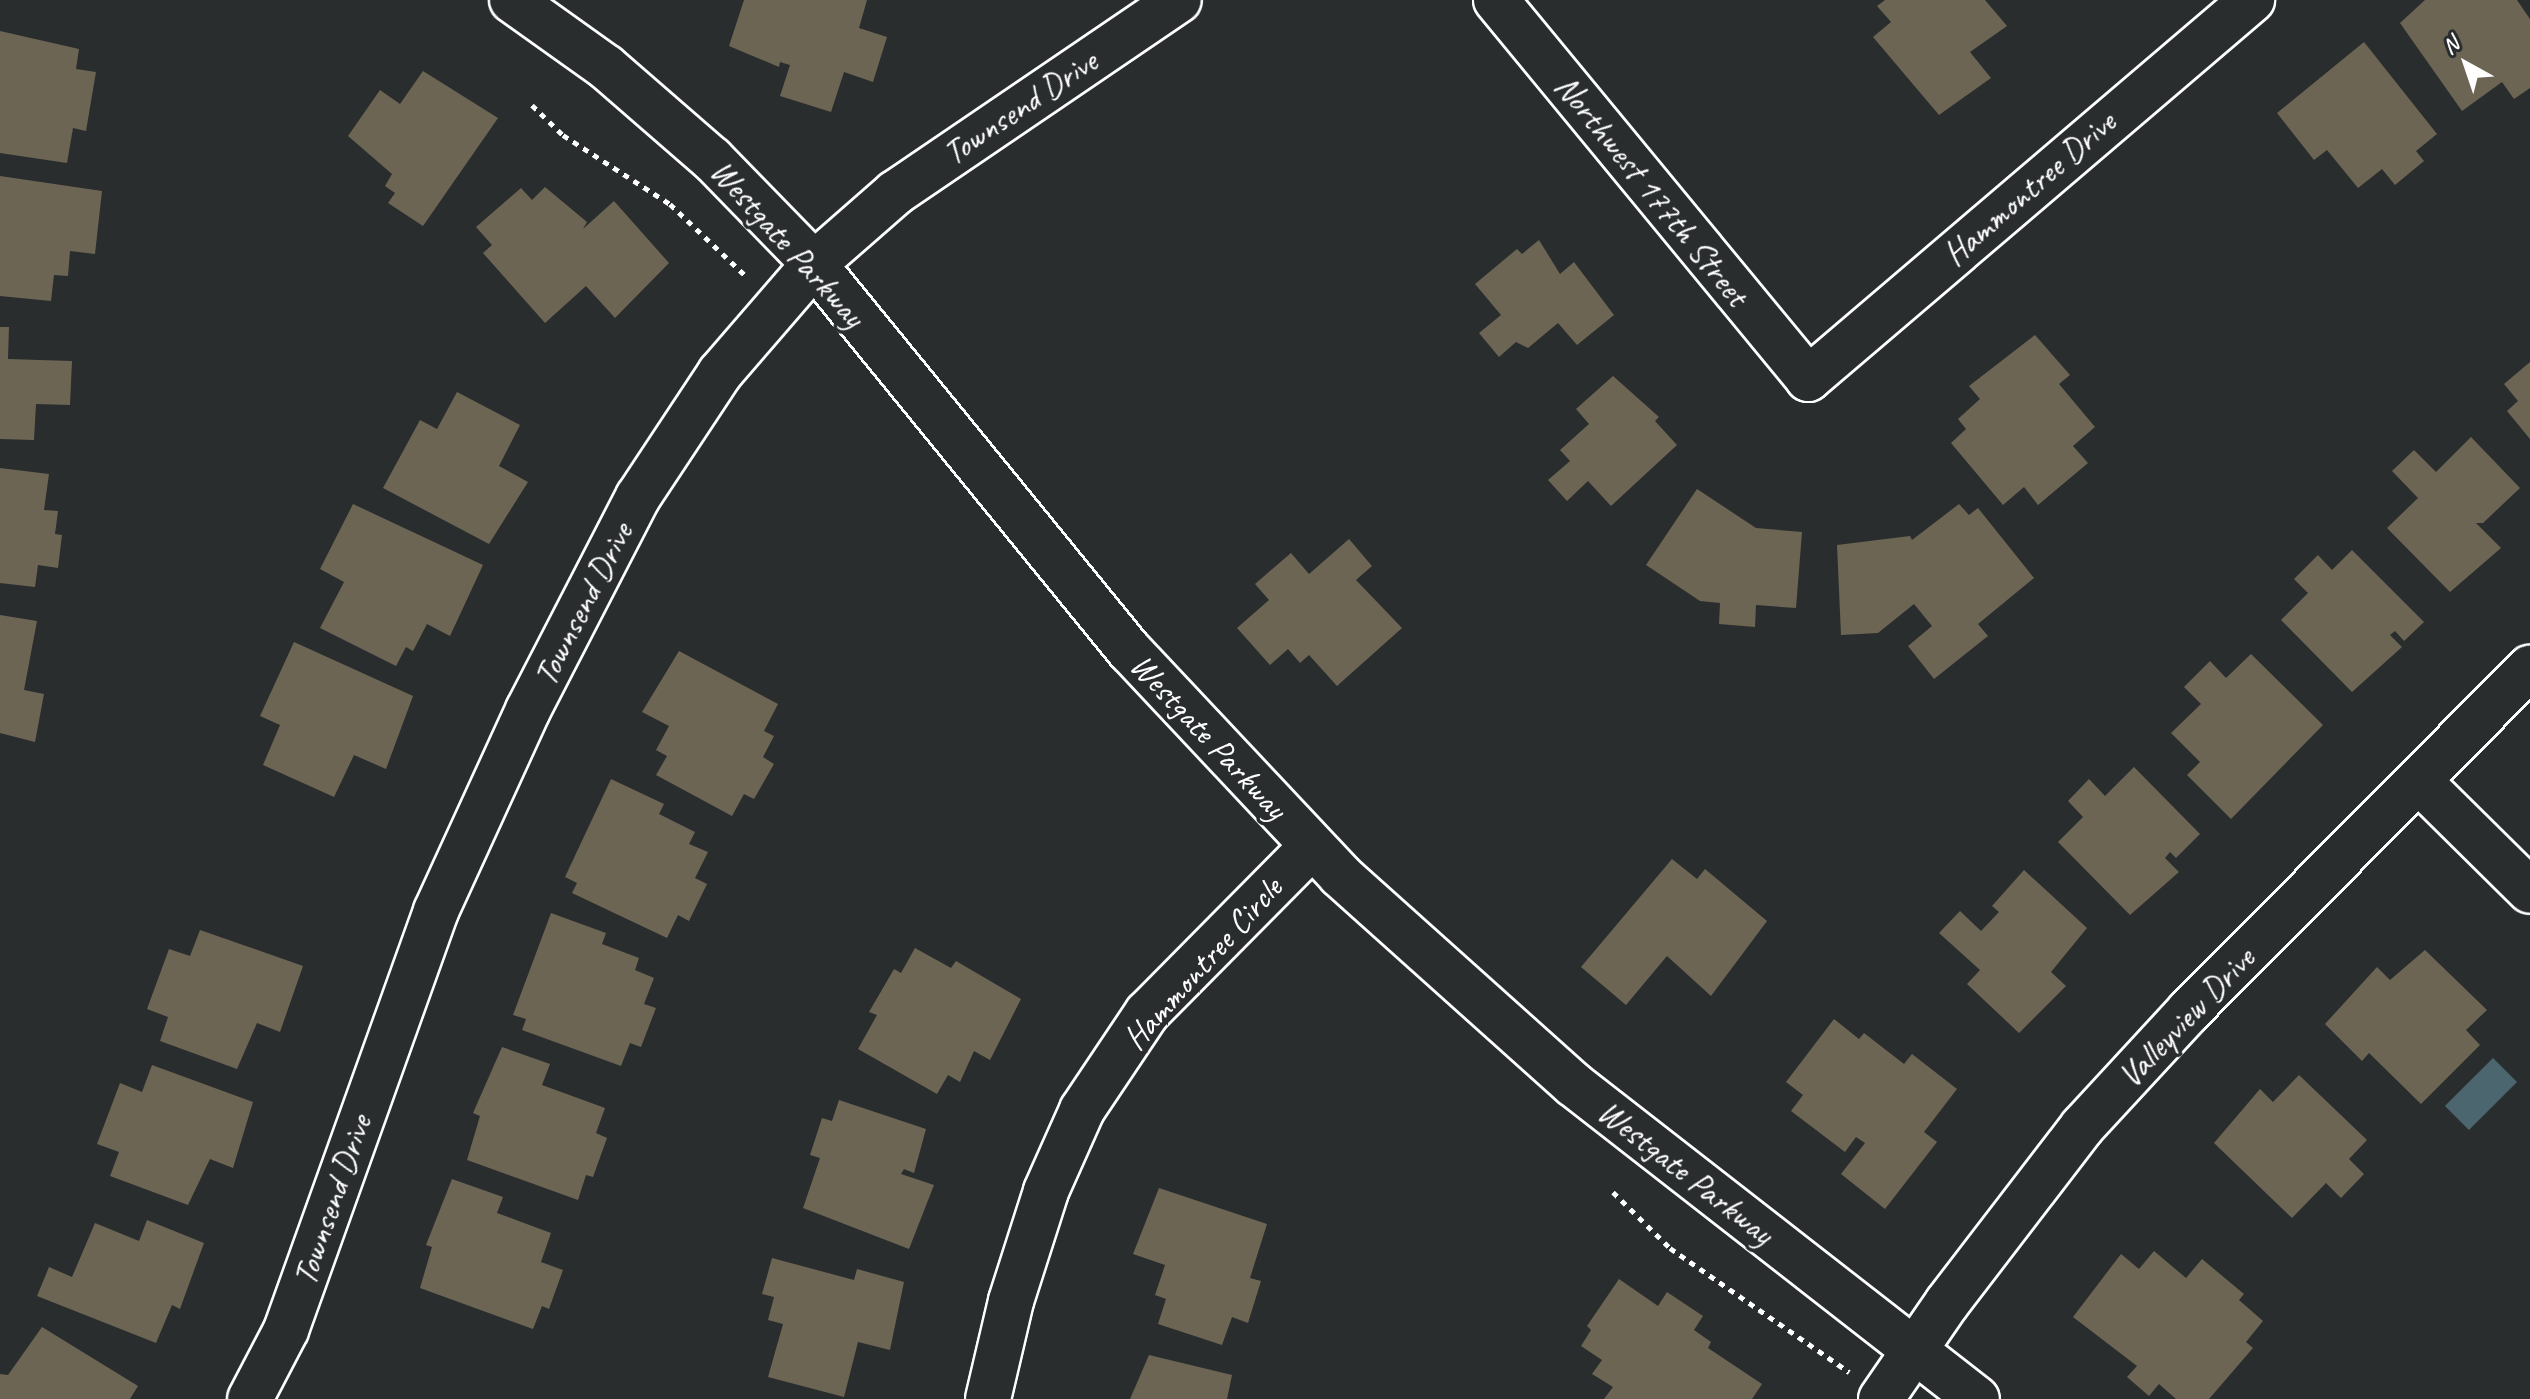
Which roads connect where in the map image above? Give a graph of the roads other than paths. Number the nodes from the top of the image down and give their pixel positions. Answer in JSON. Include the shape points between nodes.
{"nodes":[{"id":1,"x":512,"y":0,"type":"edge"},
{"id":2,"x":1179,"y":0,"type":"edge"},
{"id":3,"x":1496,"y":0,"type":"edge"},
{"id":4,"x":2252,"y":0,"type":"edge"},
{"id":5,"x":814,"y":264,"type":"junction"},
{"id":6,"x":1808,"y":379,"type":"joint"},
{"id":7,"x":2530,"y":668,"type":"edge"},
{"id":8,"x":2419,"y":781,"type":"junction"},
{"id":9,"x":1311,"y":847,"type":"junction"},
{"id":10,"x":2530,"y":891,"type":"edge"},
{"id":11,"x":1916,"y":1349,"type":"junction"},
{"id":12,"x":1868,"y":1390,"type":"edge"},
{"id":13,"x":250,"y":1399,"type":"edge"},
{"id":14,"x":988,"y":1399,"type":"edge"},
{"id":15,"x":1977,"y":1399,"type":"edge"}],
"edges":[{"from":1,"to":5,"type":"street","name":"Westgate Parkway","via":[[606,67],[712,159]]},
{"from":2,"to":5,"type":"street","name":"Townsend Drive","via":[[895,193]]},
{"from":3,"to":6,"type":"street","name":"Northwest 177th Street"},
{"from":4,"to":6,"type":"street","name":"Hammontree Drive"},
{"from":5,"to":9,"type":"street","name":"Westgate Parkway","via":[[1130,651]]},
{"from":5,"to":13,"type":"street","name":"Townsend Drive","via":[[720,373],[638,497],[528,710],[436,911],[286,1330]]},
{"from":7,"to":8,"type":"street","name":"Valleyview Drive"},
{"from":8,"to":10,"type":"street"},
{"from":8,"to":11,"type":"street","name":"Valleyview Drive","via":[[2189,1011],[2082,1127]]},
{"from":9,"to":11,"type":"street","name":"Westgate Parkway","via":[[1573,1084]]},
{"from":9,"to":14,"type":"street","name":"Hammontree Circle","via":[[1147,1013],[1082,1110],[1046,1191],[1011,1301]]},
{"from":11,"to":12,"type":"street","name":"Valleyview Drive"},
{"from":11,"to":15,"type":"street","name":"Westgate Parkway"}]}
